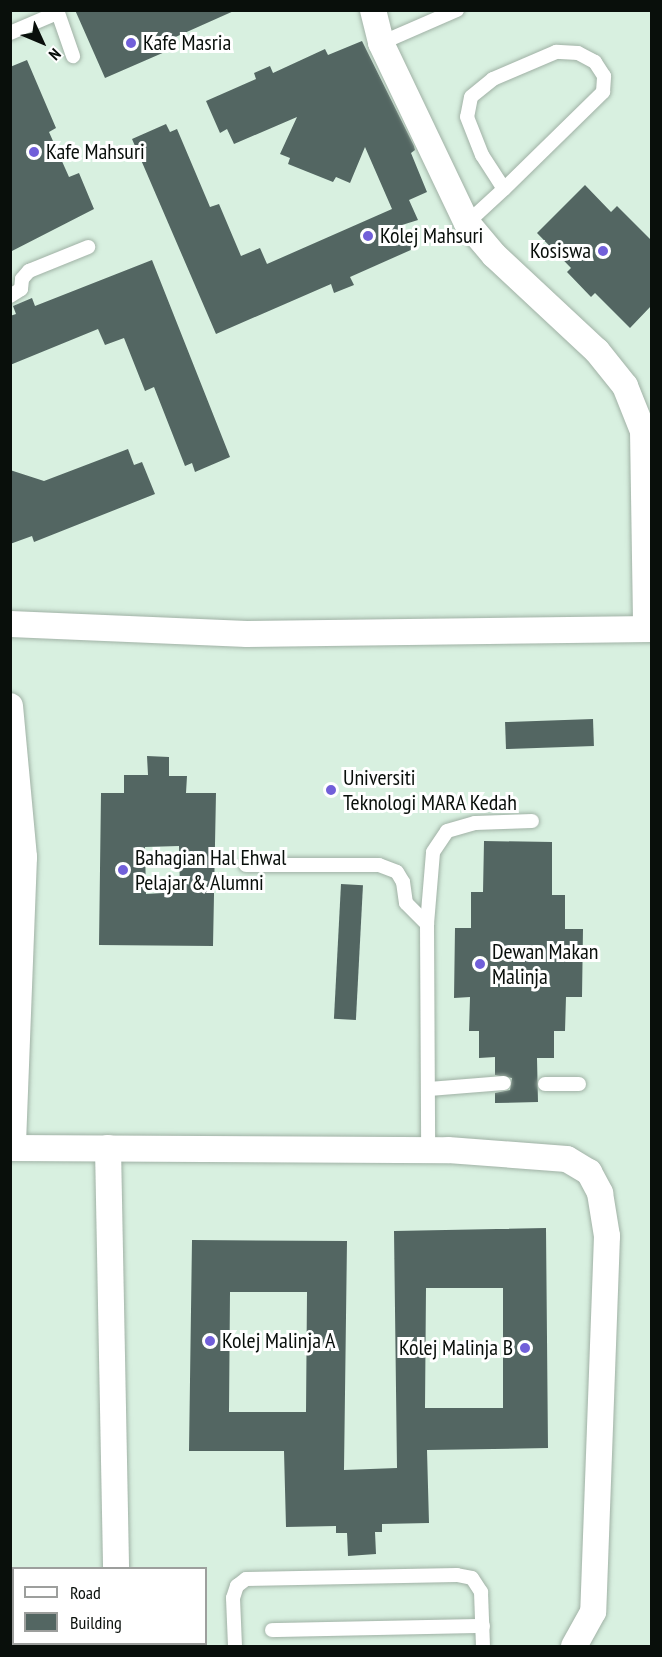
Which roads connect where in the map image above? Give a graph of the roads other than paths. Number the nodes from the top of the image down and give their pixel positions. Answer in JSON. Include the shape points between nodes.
{"nodes":[{"id":1,"x":373,"y":10,"type":"edge"},
{"id":2,"x":457,"y":10,"type":"edge"},
{"id":3,"x":57,"y":11,"type":"edge"},
{"id":4,"x":10,"y":33,"type":"edge"},
{"id":5,"x":381,"y":43,"type":"junction"},
{"id":6,"x":73,"y":56,"type":"dead end"},
{"id":7,"x":504,"y":189,"type":"junction"},
{"id":8,"x":467,"y":224,"type":"junction"},
{"id":9,"x":88,"y":247,"type":"dead end"},
{"id":10,"x":10,"y":296,"type":"edge"},
{"id":11,"x":10,"y":624,"type":"edge"},
{"id":12,"x":649,"y":629,"type":"edge"},
{"id":13,"x":10,"y":706,"type":"edge"},
{"id":14,"x":532,"y":821,"type":"dead end"},
{"id":15,"x":246,"y":865,"type":"dead end"},
{"id":16,"x":427,"y":924,"type":"junction"},
{"id":17,"x":504,"y":1083,"type":"dead end"},
{"id":18,"x":545,"y":1084,"type":"dead end"},
{"id":19,"x":579,"y":1084,"type":"dead end"},
{"id":20,"x":429,"y":1089,"type":"junction"},
{"id":21,"x":12,"y":1148,"type":"edge"},
{"id":22,"x":108,"y":1148,"type":"junction"},
{"id":23,"x":428,"y":1150,"type":"junction"},
{"id":24,"x":116,"y":1567,"type":"edge"},
{"id":25,"x":483,"y":1626,"type":"junction"},
{"id":26,"x":272,"y":1630,"type":"dead end"},
{"id":27,"x":235,"y":1647,"type":"edge"},
{"id":28,"x":483,"y":1647,"type":"edge"},
{"id":29,"x":574,"y":1647,"type":"edge"}],
"edges":[{"from":1,"to":5,"type":"street"},
{"from":2,"to":5,"type":"lane"},
{"from":3,"to":4,"type":"lane"},
{"from":3,"to":6,"type":"lane"},
{"from":5,"to":8,"type":"street"},
{"from":7,"to":7,"type":"lane","via":[[603,92],[604,76],[595,62],[578,54],[556,52],[493,79],[471,97],[467,117],[482,155]]},
{"from":7,"to":8,"type":"lane"},
{"from":8,"to":12,"type":"street","via":[[494,255],[597,351],[625,386],[643,431]]},
{"from":9,"to":10,"type":"lane","via":[[28,271],[21,289]]},
{"from":11,"to":12,"type":"street","via":[[248,634]]},
{"from":13,"to":21,"type":"street","via":[[24,857]]},
{"from":14,"to":16,"type":"lane","via":[[475,823],[447,831],[434,852]]},
{"from":15,"to":16,"type":"lane","via":[[379,865],[397,872],[406,903]]},
{"from":16,"to":20,"type":"lane"},
{"from":17,"to":20,"type":"lane"},
{"from":18,"to":19,"type":"lane"},
{"from":20,"to":23,"type":"lane"},
{"from":21,"to":22,"type":"street"},
{"from":22,"to":23,"type":"street"},
{"from":22,"to":24,"type":"street"},
{"from":23,"to":29,"type":"street","via":[[567,1159],[589,1172],[600,1193],[606,1236],[593,1612]]},
{"from":25,"to":26,"type":"lane"},
{"from":25,"to":27,"type":"lane","via":[[481,1592],[472,1578],[457,1575],[246,1579],[237,1586],[233,1598]]},
{"from":25,"to":28,"type":"lane"}]}
